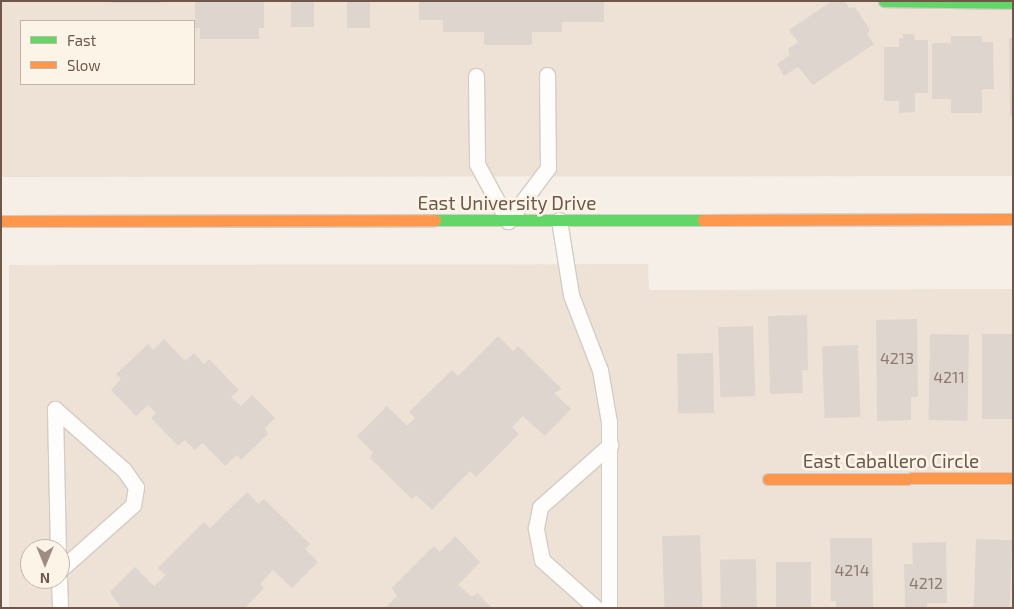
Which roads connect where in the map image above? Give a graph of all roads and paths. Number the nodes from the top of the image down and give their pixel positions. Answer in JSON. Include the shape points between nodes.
{"nodes":[{"id":1,"x":884,"y":1,"type":"edge"},
{"id":2,"x":1013,"y":3,"type":"edge"},
{"id":3,"x":547,"y":75,"type":"dead end"},
{"id":4,"x":476,"y":76,"type":"dead end"},
{"id":5,"x":1013,"y":219,"type":"edge"},
{"id":6,"x":1,"y":220,"type":"edge"},
{"id":7,"x":559,"y":220,"type":"junction"},
{"id":8,"x":508,"y":222,"type":"junction"},
{"id":9,"x":610,"y":445,"type":"junction"},
{"id":10,"x":1013,"y":478,"type":"edge"},
{"id":11,"x":768,"y":479,"type":"dead end"},
{"id":12,"x":58,"y":539,"type":"edge"},
{"id":13,"x":70,"y":561,"type":"edge"},
{"id":14,"x":59,"y":589,"type":"edge"},
{"id":15,"x":60,"y":608,"type":"edge"},
{"id":16,"x":596,"y":608,"type":"edge"},
{"id":17,"x":609,"y":608,"type":"edge"}],
"edges":[{"from":1,"to":2,"type":"main road"},
{"from":3,"to":8,"type":"lane","via":[[548,168]]},
{"from":4,"to":8,"type":"lane","via":[[477,164]]},
{"from":5,"to":7,"type":"main road","name":"East University Drive"},
{"from":6,"to":8,"type":"main road","name":"East University Drive"},
{"from":7,"to":8,"type":"main road","name":"East University Drive"},
{"from":7,"to":9,"type":"lane","via":[[571,295],[600,370]]},
{"from":9,"to":16,"type":"lane","via":[[540,507],[536,528],[542,560]]},
{"from":9,"to":17,"type":"lane"},
{"from":10,"to":11,"type":"main road","name":"East Caballero Circle"},
{"from":12,"to":13,"type":"lane","via":[[55,408],[124,470],[136,487],[133,505]]},
{"from":14,"to":15,"type":"lane"}]}
